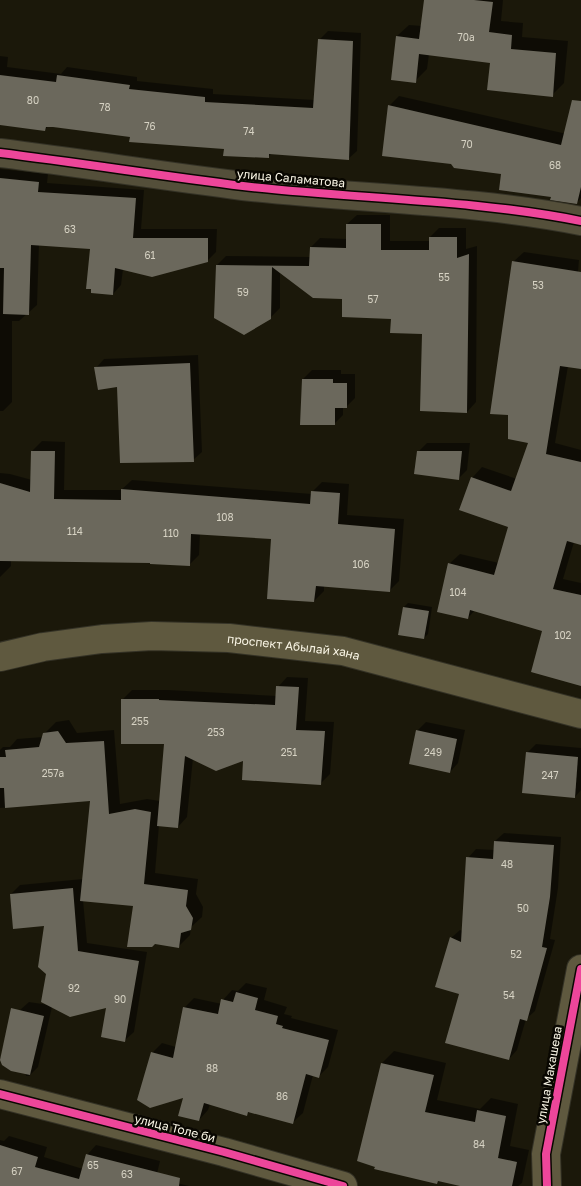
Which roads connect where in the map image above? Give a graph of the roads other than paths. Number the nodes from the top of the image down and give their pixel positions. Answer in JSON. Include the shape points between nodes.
{"nodes":[{"id":1,"x":0,"y":153,"type":"edge"},
{"id":2,"x":581,"y":222,"type":"edge"},
{"id":3,"x":0,"y":657,"type":"edge"},
{"id":4,"x":581,"y":714,"type":"edge"},
{"id":5,"x":581,"y":969,"type":"edge"},
{"id":6,"x":0,"y":1094,"type":"edge"},
{"id":7,"x":335,"y":1185,"type":"edge"},
{"id":8,"x":547,"y":1186,"type":"edge"}],
"edges":[{"from":1,"to":2,"type":"street","name":"улица Саламатова","via":[[244,186],[490,206]]},
{"from":3,"to":4,"type":"main road","name":"проспект Абылай хана","via":[[43,647],[102,640],[152,636],[229,638],[343,651]]},
{"from":5,"to":8,"type":"main road","name":"улица Макашева","via":[[546,1154]]},
{"from":6,"to":7,"type":"main road","name":"улица Толе би","via":[[224,1152]]}]}
